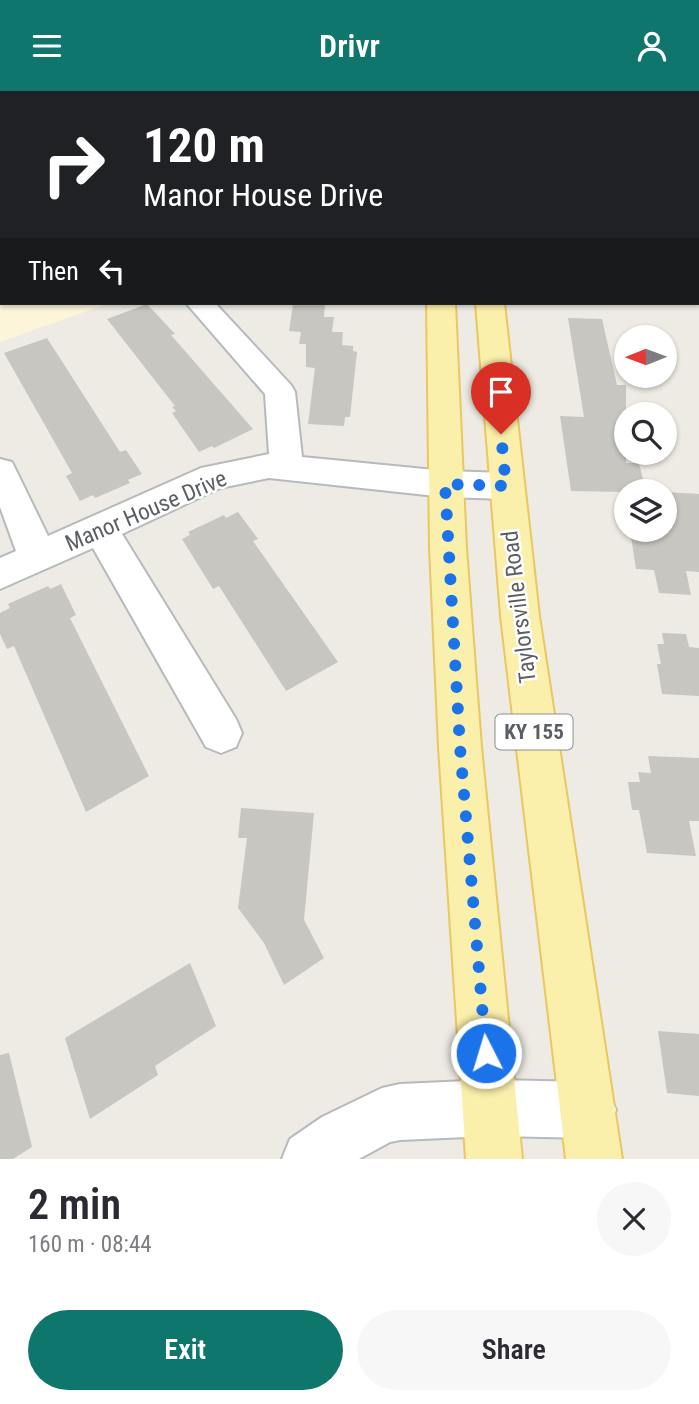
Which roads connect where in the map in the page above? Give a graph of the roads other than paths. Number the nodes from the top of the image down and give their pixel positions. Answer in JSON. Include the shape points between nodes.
{"nodes":[{"id":1,"x":202,"y":305,"type":"edge"},
{"id":2,"x":441,"y":305,"type":"edge"},
{"id":3,"x":490,"y":305,"type":"edge"},
{"id":4,"x":286,"y":468,"type":"junction"},
{"id":5,"x":0,"y":471,"type":"edge"},
{"id":6,"x":445,"y":484,"type":"junction"},
{"id":7,"x":506,"y":486,"type":"junction"},
{"id":8,"x":8,"y":507,"type":"edge"},
{"id":9,"x":100,"y":529,"type":"junction"},
{"id":10,"x":36,"y":558,"type":"junction"},
{"id":11,"x":0,"y":574,"type":"edge"},
{"id":12,"x":221,"y":733,"type":"dead end"},
{"id":13,"x":492,"y":1134,"type":"edge"},
{"id":14,"x":591,"y":1134,"type":"edge"},
{"id":15,"x":310,"y":1159,"type":"edge"}],
"edges":[{"from":1,"to":4,"type":"street","via":[[279,392]]},
{"from":2,"to":6,"type":"main road"},
{"from":3,"to":7,"type":"main road","name":"Taylorsville Road","number":"KY 155"},
{"from":4,"to":6,"type":"street","name":"Manor House Drive"},
{"from":4,"to":9,"type":"street","name":"Manor House Drive","via":[[269,466],[213,477]]},
{"from":5,"to":8,"type":"street"},
{"from":6,"to":7,"type":"street","name":"Manor House Drive"},
{"from":6,"to":13,"type":"main road","via":[[460,747]]},
{"from":7,"to":14,"type":"main road","name":"Taylorsville Road","number":"KY 155","via":[[536,748]]},
{"from":8,"to":10,"type":"street","via":[[28,530]]},
{"from":9,"to":10,"type":"street","name":"Manor House Drive"},
{"from":9,"to":12,"type":"street"},
{"from":10,"to":11,"type":"street","name":"Manor House Drive"},
{"from":13,"to":14,"type":"street"},
{"from":13,"to":15,"type":"street","via":[[400,1112],[382,1116]]}]}
